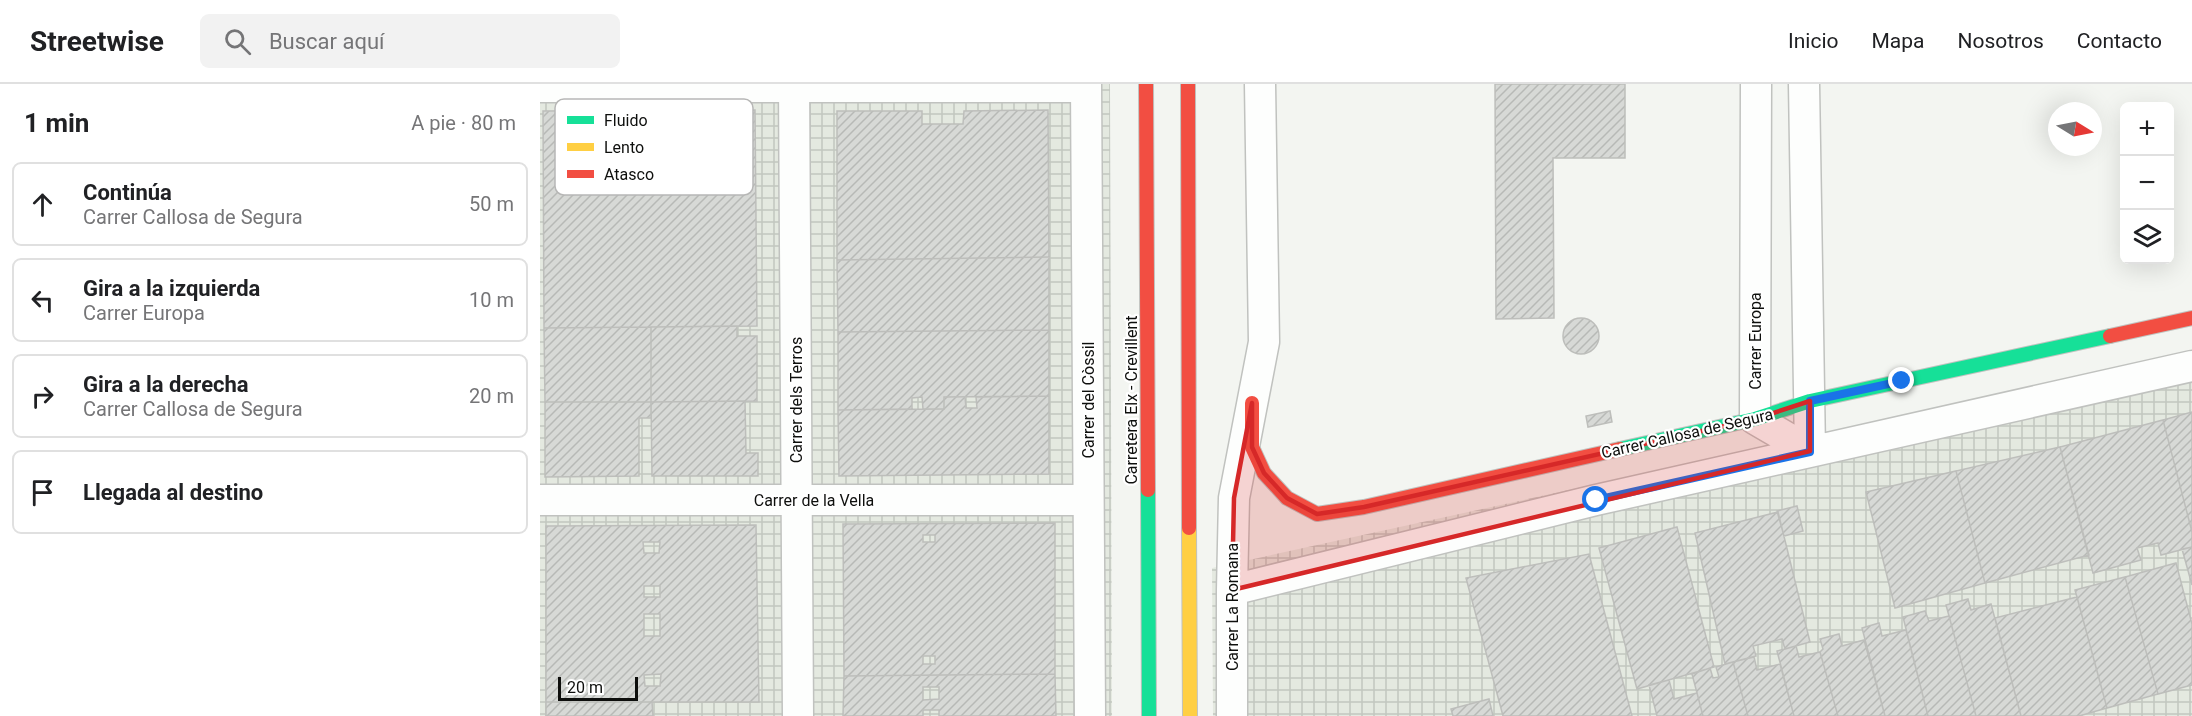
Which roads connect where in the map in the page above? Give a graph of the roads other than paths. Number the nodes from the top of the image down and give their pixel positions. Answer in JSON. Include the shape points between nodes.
{"nodes":[{"id":1,"x":1146,"y":84,"type":"edge"},
{"id":2,"x":1188,"y":84,"type":"edge"},
{"id":3,"x":1260,"y":84,"type":"edge"},
{"id":4,"x":1756,"y":84,"type":"edge"},
{"id":5,"x":1804,"y":84,"type":"edge"},
{"id":6,"x":794,"y":86,"type":"edge"},
{"id":7,"x":1086,"y":86,"type":"edge"},
{"id":8,"x":540,"y":87,"type":"edge"},
{"id":9,"x":2192,"y":318,"type":"edge"},
{"id":10,"x":2192,"y":366,"type":"edge"},
{"id":11,"x":1810,"y":401,"type":"junction"},
{"id":12,"x":1252,"y":403,"type":"junction"},
{"id":13,"x":1755,"y":419,"type":"junction"},
{"id":14,"x":1810,"y":452,"type":"junction"},
{"id":15,"x":540,"y":500,"type":"edge"},
{"id":16,"x":797,"y":500,"type":"junction"},
{"id":17,"x":1089,"y":500,"type":"junction"},
{"id":18,"x":1232,"y":590,"type":"junction"},
{"id":19,"x":798,"y":716,"type":"edge"},
{"id":20,"x":1090,"y":716,"type":"edge"},
{"id":21,"x":1149,"y":716,"type":"edge"},
{"id":22,"x":1190,"y":716,"type":"edge"},
{"id":23,"x":1232,"y":716,"type":"edge"}],
"edges":[{"from":1,"to":21,"type":"main road","name":"Carretera Elx - Crevillent"},
{"from":2,"to":22,"type":"main road"},
{"from":3,"to":12,"type":"street","name":"Carrer La Romana","via":[[1264,342]]},
{"from":4,"to":13,"type":"street","name":"Carrer Europa"},
{"from":5,"to":11,"type":"street"},
{"from":6,"to":7,"type":"street"},
{"from":6,"to":8,"type":"street"},
{"from":6,"to":16,"type":"street","name":"Carrer dels Terros"},
{"from":7,"to":17,"type":"street","name":"Carrer del Còssil"},
{"from":9,"to":11,"type":"main road","name":"Carrer Callosa de Segura"},
{"from":10,"to":14,"type":"street"},
{"from":11,"to":13,"type":"main road","name":"Carrer Callosa de Segura"},
{"from":11,"to":14,"type":"street"},
{"from":12,"to":13,"type":"main road","name":"Carrer Callosa de Segura","via":[[1252,447],[1264,473],[1287,498],[1317,514],[1364,507]]},
{"from":12,"to":18,"type":"street","name":"Carrer La Romana","via":[[1234,498]]},
{"from":13,"to":14,"type":"street"},
{"from":14,"to":18,"type":"street","via":[[1596,500]]},
{"from":15,"to":16,"type":"street","name":"Carrer de la Vella"},
{"from":16,"to":17,"type":"street","name":"Carrer de la Vella"},
{"from":16,"to":19,"type":"street","name":"Carrer dels Terros"},
{"from":17,"to":20,"type":"street","name":"Carrer del Còssil"},
{"from":18,"to":23,"type":"street","name":"Carrer La Romana"}]}
